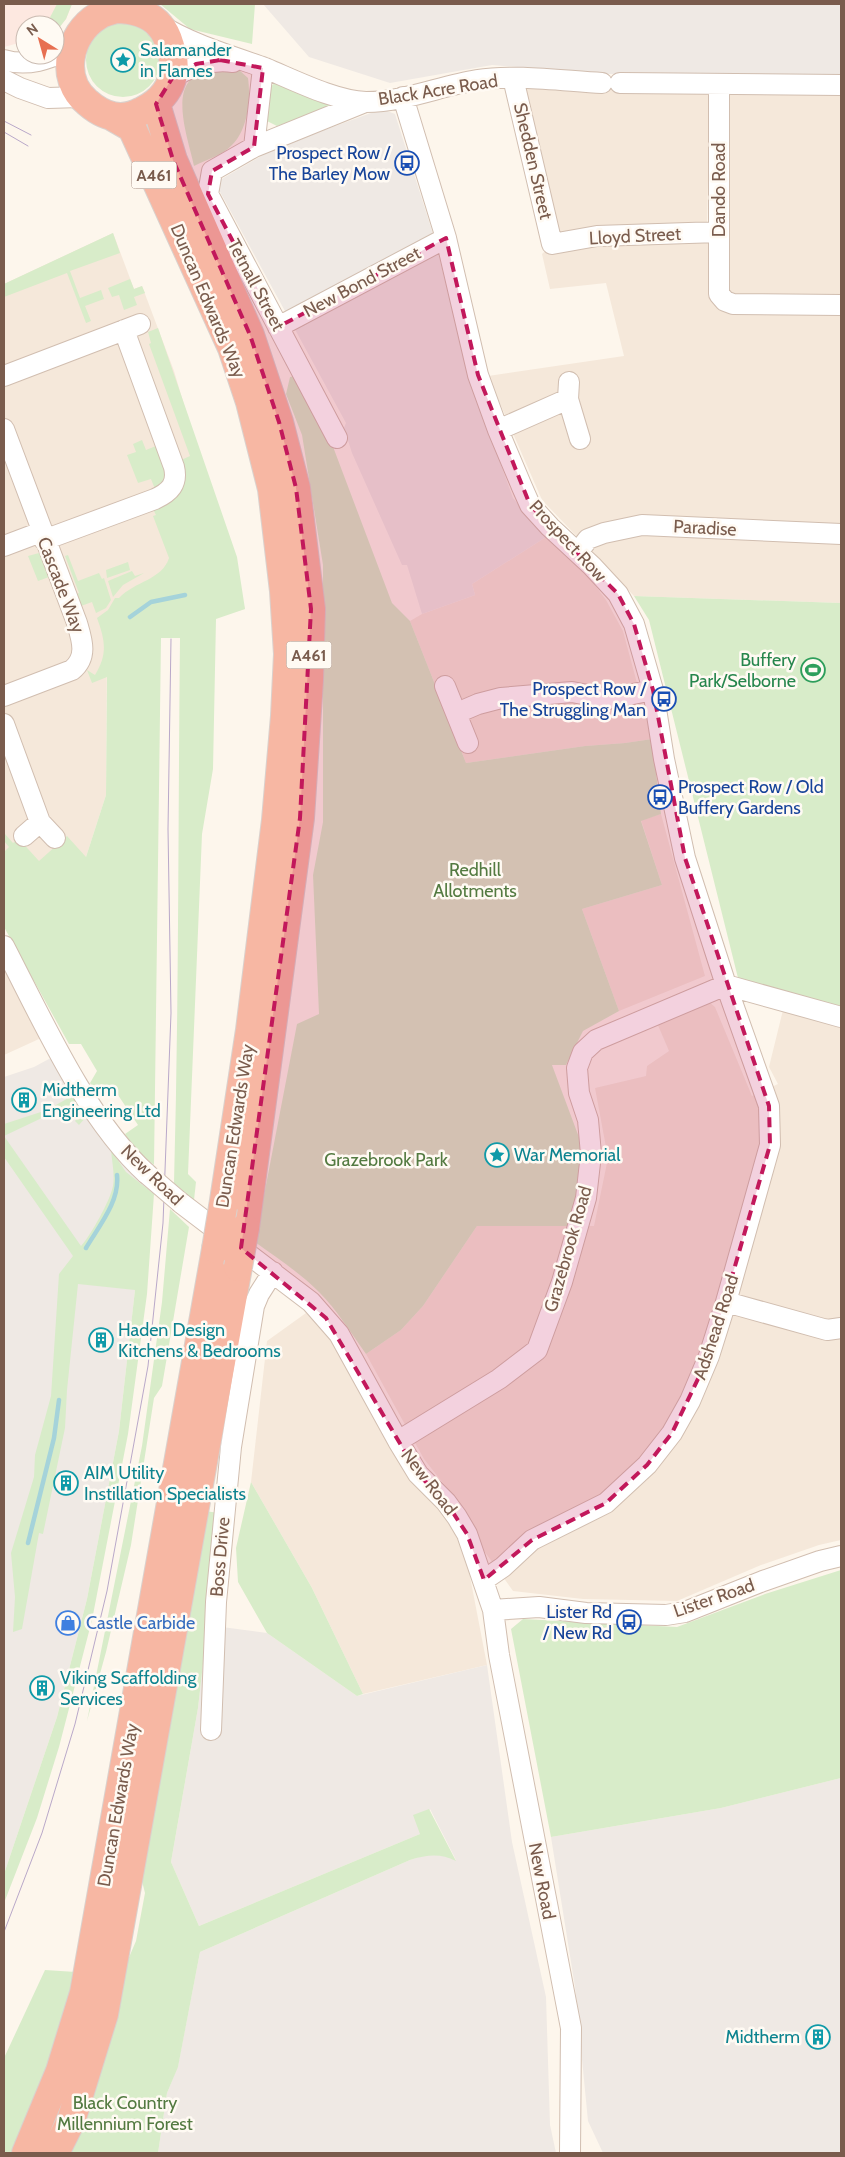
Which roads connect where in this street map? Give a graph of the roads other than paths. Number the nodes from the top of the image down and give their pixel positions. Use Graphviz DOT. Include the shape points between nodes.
graph roads {
  1 [pos="152,16"];
  2 [pos="81,27"];
  3 [pos="4,60"];
  4 [pos="256,66"];
  5 [pos="173,77"];
  6 [pos="513,78"];
  7 [pos="4,80"];
  8 [pos="841,84"];
  9 [pos="719,85"];
  10 [pos="80,97"];
  11 [pos="404,97"];
  12 [pos="365,102"];
  13 [pos="156,104"];
  14 [pos="113,117"];
  15 [pos="254,147"];
  16 [pos="719,232"];
  17 [pos="446,238"];
  18 [pos="552,244"];
  19 [pos="841,305"];
  20 [pos="278,327"];
  21 [pos="4,376"];
  22 [pos="4,429"];
  23 [pos="498,430"];
  24 [pos="337,438"];
  25 [pos="580,439"];
  26 [pos="841,534"];
  27 [pos="43,536"];
  28 [pos="4,546"];
  29 [pos="578,552"];
  30 [pos="444,686"];
  31 [pos="653,690"];
  32 [pos="4,696"];
  33 [pos="457,713"];
  34 [pos="4,724"];
  35 [pos="468,743"];
  36 [pos="40,822"];
  37 [pos="24,836"];
  38 [pos="55,838"];
  39 [pos="4,946"];
  40 [pos="726,985"];
  41 [pos="841,1017"];
  42 [pos="273,1272"];
  43 [pos="726,1302"];
  44 [pos="841,1328"];
  45 [pos="398,1441"];
  46 [pos="841,1556"];
  47 [pos="484,1580"];
  48 [pos="493,1610"];
  49 [pos="211,1730"];
  50 [pos="26,2153"];
  51 [pos="55,2153"];
  52 [pos="570,2153"];
  1 -- 2 [label="highway" via="132,9 116,9"];
  1 -- 4 [label="street, Black Acre Road" via="182,38"];
  1 -- 5 [label="highway" via="174,58"];
  2 -- 3 [label="street" via="44,60 15,63"];
  2 -- 10 [label="highway, A461" via="69,72"];
  4 -- 5 [label="street, Black Acre Road" via="220,60 196,64"];
  4 -- 12 [label="street, Black Acre Road" via="324,92"];
  4 -- 15 [label="street"];
  5 -- 13 [label="highway" via="166,94"];
  6 -- 9 [label="street, Black Acre Road"];
  6 -- 11 [label="street, Black Acre Road" via="478,80"];
  6 -- 18 [label="street, Shedden Street"];
  7 -- 10 [label="street" via="48,98"];
  8 -- 9 [label="street, Black Acre Road"];
  9 -- 16 [label="street, Dando Road"];
  10 -- 14 [label="highway, A461" via="99,112"];
  11 -- 12 [label="street, Black Acre Road"];
  11 -- 17 [label="street, Prospect Row"];
  12 -- 15 [label="street, Tetnall Street"];
  13 -- 14 [label="highway" via="133,116"];
  13 -- 51 [label="highway, Duncan Edwards Way / A461, bridge" via="173,160 250,335 279,422 296,488 310,609 309,680 300,818 245,1228 104,2014 71,2121"];
  14 -- 50 [label="highway, Duncan Edwards Way / A461, bridge" via="132,128 232,348 250,402 272,489 288,654 276,820 250,1030 216,1249 84,1993 60,2071"];
  15 -- 20 [label="street, Tetnall Street" via="212,172 208,194"];
  16 -- 18 [label="street, Lloyd Street" via="614,235"];
  16 -- 19 [label="street, Dando Road" via="719,294 724,301 733,304"];
  17 -- 20 [label="street, New Bond Street"];
  17 -- 23 [label="street, Prospect Row" via="478,375"];
  20 -- 24 [label="street, Tetnall Street"];
  21 -- 27 [label="street" via="132,327 174,466 176,476 166,494"];
  22 -- 27 [label="street, Cascade Way"];
  23 -- 25 [label="street" via="569,391"];
  23 -- 29 [label="street, Prospect Row" via="530,505"];
  26 -- 29 [label="street, Paradise" via="642,525 588,539"];
  27 -- 28 [label="street"];
  27 -- 32 [label="street, Cascade Way" via="84,651 72,670"];
  29 -- 31 [label="street, Prospect Row" via="618,594 634,624"];
  30 -- 33 [label="street"];
  31 -- 33 [label="street" via="608,699 572,692 501,698"];
  31 -- 40 [label="street, Prospect Row" via="685,858"];
  33 -- 35 [label="street"];
  34 -- 36 [label="street"];
  36 -- 37 [label="street"];
  36 -- 38 [label="street"];
  39 -- 42 [label="street, New Road, bridge" via="82,1091 131,1159 181,1203"];
  40 -- 41 [label="street"];
  40 -- 43 [label="street, Adshead Road" via="769,1106 770,1145"];
  40 -- 45 [label="street, Grazebrook Road" via="596,1040 583,1052 577,1068 579,1093 588,1120 592,1154 586,1198 562,1282 537,1350 499,1379"];
  42 -- 45 [label="street, New Road" via="311,1302 338,1334"];
  42 -- 49 [label="street, Boss Drive" via="254,1306 231,1447 216,1602"];
  43 -- 44 [label="street" via="827,1330"];
  43 -- 47 [label="street, Adshead Road" via="690,1401 672,1433 647,1465 606,1503 532,1540"];
  45 -- 47 [label="street, New Road" via="418,1474 457,1517"];
  46 -- 48 [label="street, Lister Road" via="763,1581 685,1612 646,1616 539,1607"];
  47 -- 48 [label="street, New Road"];
  48 -- 52 [label="street, New Road" via="499,1656 571,2028"];
}
